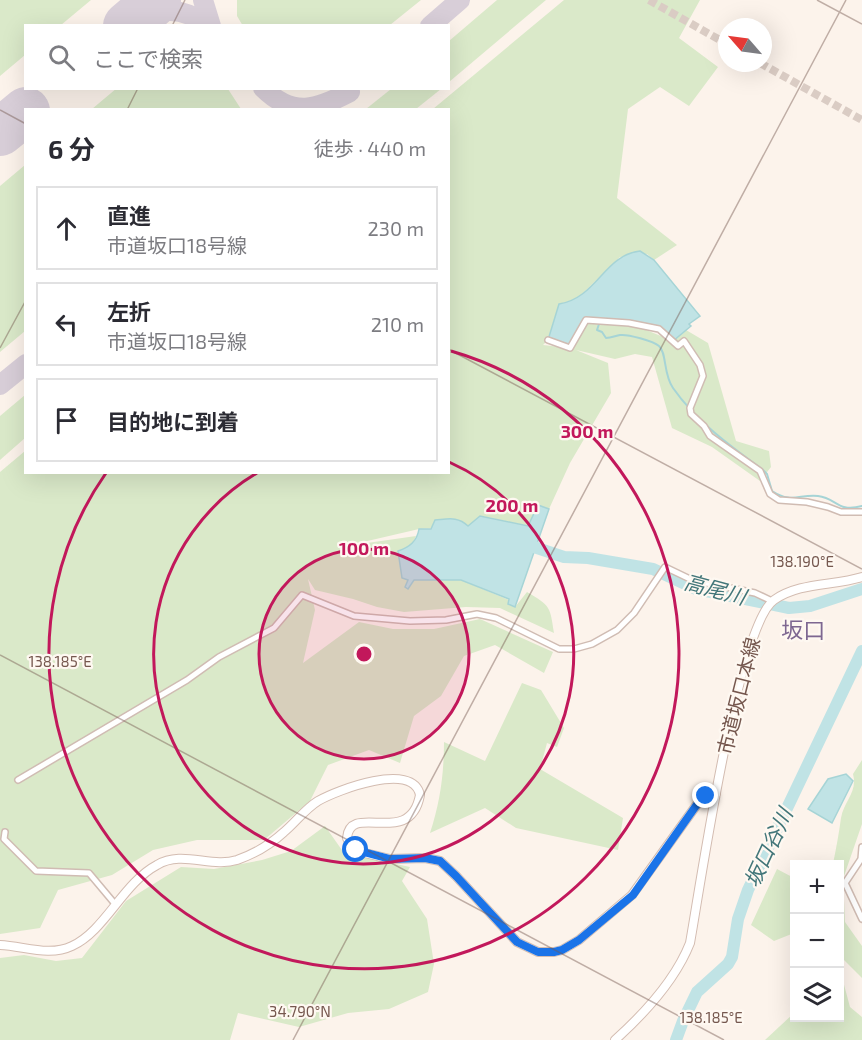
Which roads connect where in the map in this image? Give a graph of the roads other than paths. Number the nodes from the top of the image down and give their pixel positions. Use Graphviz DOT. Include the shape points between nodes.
graph roads {
  1 [pos="548,340"];
  2 [pos="862,512"];
  3 [pos="862,578"];
  4 [pos="772,601"];
  5 [pos="18,780"];
  6 [pos="716,794"];
  7 [pos="5,832"];
  8 [pos="862,847"];
  9 [pos="861,859"];
  10 [pos="115,904"];
  11 [pos="862,919"];
  12 [pos="0,945"];
  13 [pos="615,1040"];
  1 -- 2 [label="street" via="570,348 586,320 659,329 678,346 684,341 703,376 691,414 710,436 760,471 770,494 779,500 807,502 841,512"];
  3 -- 4 [label="street" via="794,589"];
  4 -- 5 [label="street" via="754,593 692,580 665,567 634,613 617,630 574,649 559,648 496,618 477,615 410,621 354,616 302,595 274,628 219,657"];
  4 -- 6 [label="street, 市道坂口本線" via="759,621 732,717"];
  6 -- 10 [label="street" via="698,803 633,895 579,940 554,952 538,952 517,942 440,861 390,859 351,847 347,833 352,824 392,824 410,815 419,801 419,790 402,778 378,780 325,797 276,839 237,860 182,858 159,863"];
  6 -- 13 [label="street, 市道坂口本線" via="690,943 683,961 673,978"];
  7 -- 10 [label="street" via="4,839 36,871 89,873"];
  8 -- 9 [label="street"];
  9 -- 11 [label="street" via="845,884"];
  10 -- 12 [label="street" via="83,940 64,949 43,951"];
}
